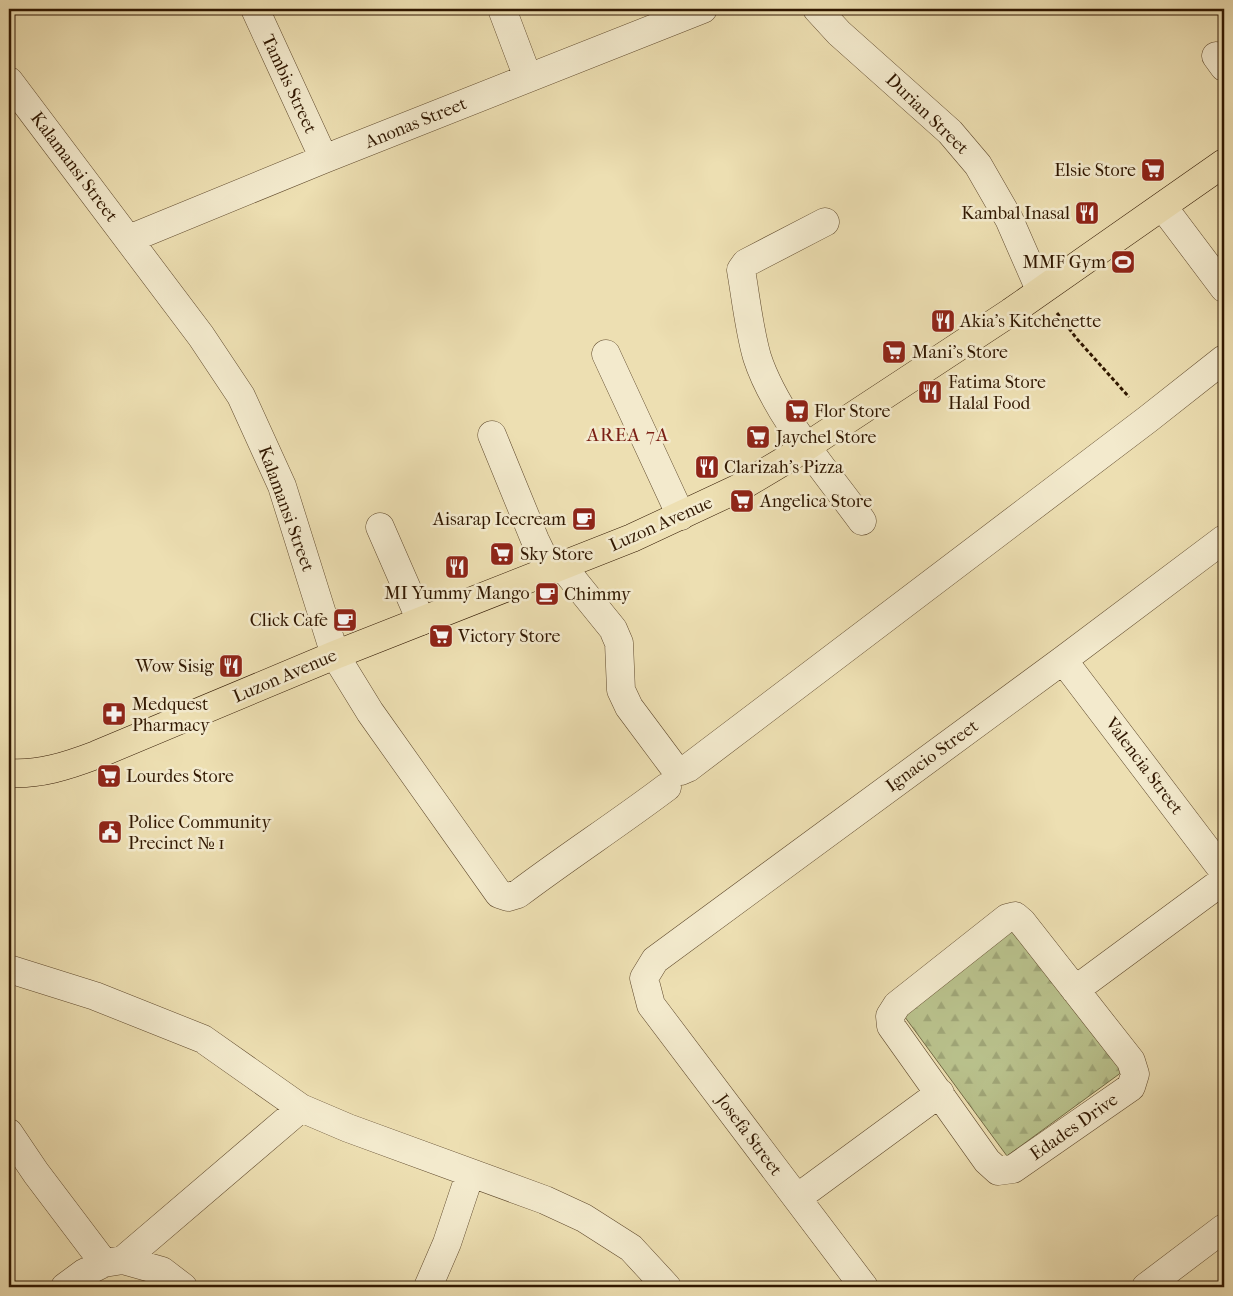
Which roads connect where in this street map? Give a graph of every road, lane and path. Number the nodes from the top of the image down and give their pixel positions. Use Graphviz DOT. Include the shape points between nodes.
graph roads {
  1 [pos="255,9"];
  2 [pos="502,9"];
  3 [pos="703,9"];
  4 [pos="817,9"];
  5 [pos="528,78"];
  6 [pos="9,81"];
  7 [pos="324,160"];
  8 [pos="1224,163"];
  9 [pos="1162,207"];
  10 [pos="825,222"];
  11 [pos="129,239"];
  12 [pos="1224,288"];
  13 [pos="1047,300"];
  14 [pos="606,354"];
  15 [pos="1224,359"];
  16 [pos="1148,419"];
  17 [pos="492,435"];
  18 [pos="807,446"];
  19 [pos="681,516"];
  20 [pos="862,521"];
  21 [pos="380,527"];
  22 [pos="1224,539"];
  23 [pos="556,569"];
  24 [pos="421,621"];
  25 [pos="335,655"];
  26 [pos="1063,660"];
  27 [pos="9,773"];
  28 [pos="667,787"];
  29 [pos="1224,872"];
  30 [pos="1224,880"];
  31 [pos="9,969"];
  32 [pos="644,978"];
  33 [pos="1075,990"];
  34 [pos="940,1093"];
  35 [pos="301,1108"];
  36 [pos="9,1133"];
  37 [pos="470,1174"];
  38 [pos="797,1198"];
  39 [pos="1224,1228"];
  40 [pos="113,1261"];
  41 [pos="68,1278"];
  42 [pos="45,1287"];
  43 [pos="183,1287"];
  44 [pos="428,1287"];
  45 [pos="667,1287"];
  46 [pos="864,1287"];
  47 [pos="1146,1287"];
  1 -- 7 [label="street, Tambis Street"];
  2 -- 5 [label="street"];
  3 -- 5 [label="street, Anonas Street"];
  4 -- 13 [label="street, Durian Street" via="950,132 978,165"];
  5 -- 7 [label="street, Anonas Street"];
  6 -- 11 [label="street, Kalamansi Street"];
  7 -- 11 [label="street, Anonas Street"];
  8 -- 9 [label="main road, Luzon Avenue"];
  9 -- 12 [label="street"];
  9 -- 13 [label="main road, Luzon Avenue"];
  10 -- 18 [label="street" via="746,263 741,270 752,335 765,377 790,423"];
  11 -- 25 [label="street, Kalamansi Street" via="241,396 282,486"];
  13 -- 16 [label="path"];
  13 -- 18 [label="main road, Luzon Avenue" via="1003,317"];
  14 -- 19 [label="street"];
  15 -- 16 [label="street"];
  16 -- 23 [label="street" via="681,771 673,766 629,707 621,690 619,643 613,629"];
  17 -- 23 [label="street" via="535,540"];
  18 -- 19 [label="main road, Luzon Avenue" via="737,489"];
  18 -- 20 [label="street"];
  19 -- 23 [label="main road, Luzon Avenue"];
  21 -- 24 [label="street"];
  22 -- 26 [label="street, Ignacio Street"];
  23 -- 24 [label="main road, Luzon Avenue"];
  24 -- 25 [label="main road, Luzon Avenue"];
  25 -- 27 [label="main road, Luzon Avenue" via="75,763 40,772"];
  25 -- 28 [label="street, Kalamansi Street" via="370,712 499,894 508,897 518,894"];
  26 -- 29 [label="street, Valencia Street"];
  26 -- 32 [label="street, Ignacio Street" via="655,960"];
  30 -- 33 [label="street"];
  31 -- 35 [label="street" via="95,996 203,1039"];
  32 -- 38 [label="street, Josefa Street" via="651,1005"];
  33 -- 34 [label="street, Edades Drive" via="1022,922 1015,916 1007,918 897,1005 890,1016 891,1026"];
  33 -- 34 [label="street, Edades Drive" via="1131,1061 1135,1074 1131,1087 1013,1169 998,1171"];
  34 -- 38 [label="street"];
  35 -- 37 [label="street"];
  35 -- 40 [label="street"];
  36 -- 40 [label="street" via="36,1173"];
  37 -- 44 [label="street" via="448,1243"];
  37 -- 45 [label="street" via="545,1200 584,1218 631,1248"];
  38 -- 46 [label="street, Josefa Street"];
  39 -- 47 [label="street"];
  40 -- 41 [label="street"];
  40 -- 43 [label="street" via="162,1270"];
  41 -- 42 [label="street"];
}
